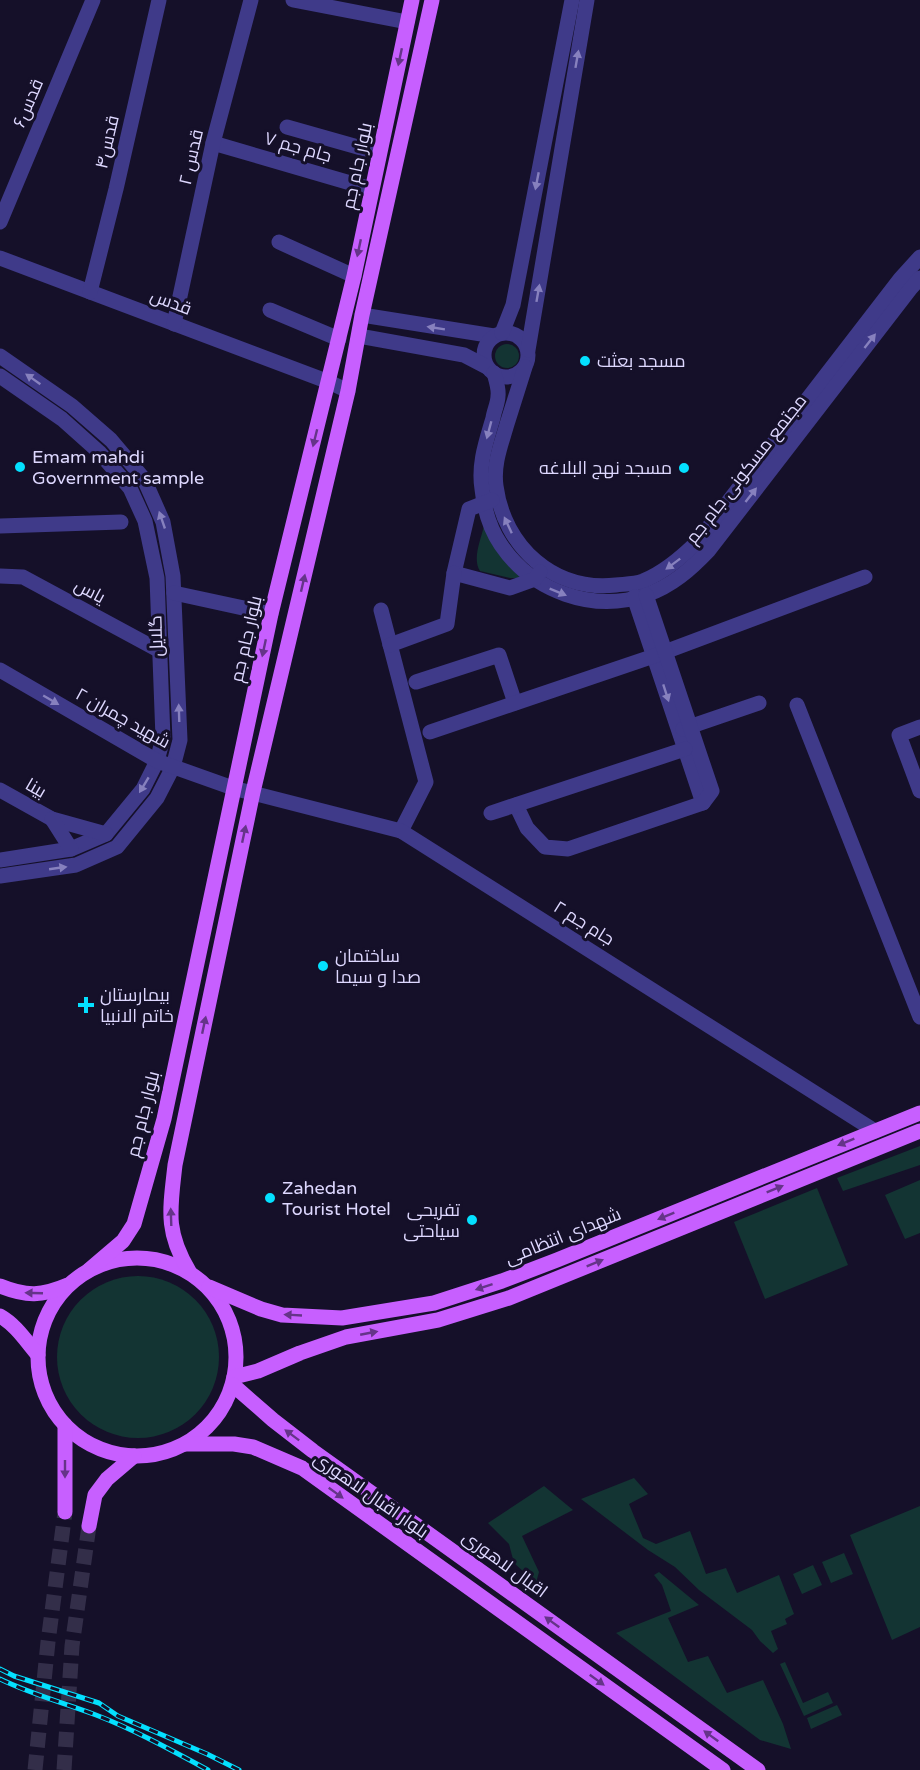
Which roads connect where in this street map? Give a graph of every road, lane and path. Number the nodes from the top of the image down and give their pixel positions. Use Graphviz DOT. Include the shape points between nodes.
graph roads {
  1 [pos="93,0"];
  2 [pos="159,0"];
  3 [pos="251,0"];
  4 [pos="293,0"];
  5 [pos="412,0"];
  6 [pos="432,0"];
  7 [pos="572,0"];
  8 [pos="587,0"];
  9 [pos="407,22"];
  10 [pos="575,25"];
  11 [pos="556,84"];
  12 [pos="572,87"];
  13 [pos="392,95"];
  14 [pos="411,98"];
  15 [pos="287,127"];
  16 [pos="213,143"];
  17 [pos="543,150"];
  18 [pos="379,153"];
  19 [pos="561,154"];
  20 [pos="372,189"];
  21 [pos="0,222"];
  22 [pos="279,242"];
  23 [pos="523,253"];
  24 [pos="544,257"];
  25 [pos="920,257"];
  26 [pos="0,258"];
  27 [pos="354,276"];
  28 [pos="920,279"];
  29 [pos="909,290"];
  30 [pos="90,292"];
  31 [pos="270,310"];
  32 [pos="362,315"];
  33 [pos="174,324"];
  34 [pos="498,334"];
  35 [pos="359,336"];
  36 [pos="339,339"];
  37 [pos="528,351"];
  38 [pos="0,356"];
  39 [pos="525,367"];
  40 [pos="491,370"];
  41 [pos="0,376"];
  42 [pos="328,382"];
  43 [pos="348,392"];
  44 [pos="491,500"];
  45 [pos="726,516"];
  46 [pos="121,522"];
  47 [pos="0,526"];
  48 [pos="454,573"];
  49 [pos="539,573"];
  50 [pos="0,576"];
  51 [pos="865,577"];
  52 [pos="174,593"];
  53 [pos="640,596"];
  54 [pos="381,610"];
  55 [pos="271,614"];
  56 [pos="390,645"];
  57 [pos="160,651"];
  58 [pos="660,654"];
  59 [pos="0,670"];
  60 [pos="416,682"];
  61 [pos="515,703"];
  62 [pos="759,703"];
  63 [pos="797,705"];
  64 [pos="920,727"];
  65 [pos="684,729"];
  66 [pos="430,732"];
  67 [pos="684,749"];
  68 [pos="158,761"];
  69 [pos="173,767"];
  70 [pos="233,788"];
  71 [pos="0,790"];
  72 [pos="920,790"];
  73 [pos="253,792"];
  74 [pos="707,797"];
  75 [pos="516,805"];
  76 [pos="491,813"];
  77 [pos="52,819"];
  78 [pos="401,831"];
  79 [pos="106,834"];
  80 [pos="71,849"];
  81 [pos="0,860"];
  82 [pos="0,876"];
  83 [pos="920,1017"];
  84 [pos="920,1113"];
  85 [pos="875,1131"];
  86 [pos="920,1131"];
  87 [pos="557,1260"];
  88 [pos="89,1270"];
  89 [pos="189,1271"];
  90 [pos="562,1276"];
  91 [pos="68,1285"];
  92 [pos="0,1286"];
  93 [pos="209,1287"];
  94 [pos="0,1316"];
  95 [pos="38,1354"];
  96 [pos="234,1381"];
  97 [pos="64,1425"];
  98 [pos="185,1444"];
  99 [pos="134,1456"];
  100 [pos="65,1512"];
  101 [pos="89,1526"];
  102 [pos="723,1770"];
  103 [pos="758,1770"];
  1 -- 21 [label="street, قدس۶"];
  2 -- 30 [label="street, قدس۴"];
  3 -- 16 [label="street, قدس ۲"];
  4 -- 9 [label="street"];
  5 -- 9 [label="main road, بلوار جام جم"];
  6 -- 14 [label="main road, بلوار جام جم"];
  7 -- 10 [label="street"];
  8 -- 10 [label="street"];
  9 -- 13 [label="main road, بلوار جام جم, one-way"];
  10 -- 11 [label="street"];
  12 -- 10 [label="street, one-way"];
  11 -- 12 [label="street"];
  11 -- 17 [label="street"];
  12 -- 19 [label="street"];
  13 -- 14 [label="main road"];
  13 -- 18 [label="main road, بلوار جام جم"];
  14 -- 32 [label="main road, بلوار جام جم"];
  15 -- 18 [label="street"];
  16 -- 20 [label="street, جام جم ۷"];
  16 -- 33 [label="street, قدس ۲"];
  17 -- 19 [label="street"];
  17 -- 23 [label="street, one-way"];
  18 -- 20 [label="main road, بلوار جام جم"];
  19 -- 24 [label="street"];
  20 -- 27 [label="main road, بلوار جام جم, one-way"];
  22 -- 27 [label="street"];
  23 -- 24 [label="street"];
  23 -- 34 [label="street" via="513,305"];
  37 -- 24 [label="street, one-way"];
  25 -- 29 [label="street, مجتمع مسکونی جام جم"];
  26 -- 30 [label="street, قدس"];
  27 -- 36 [label="main road, بلوار جام جم"];
  28 -- 29 [label="street, مجتمع مسکونی جام جم"];
  29 -- 45 [label="street, مجتمع مسکونی جام جم" via="803,416"];
  30 -- 33 [label="street, قدس"];
  31 -- 36 [label="street"];
  34 -- 32 [label="street, one-way"];
  32 -- 35 [label="main road, بلوار جام جم"];
  33 -- 42 [label="street, قدس"];
  34 -- 37 [label="street" via="516,334"];
  34 -- 40 [label="street" via="485,347"];
  35 -- 40 [label="street" via="464,355"];
  35 -- 43 [label="main road, بلوار جام جم"];
  36 -- 42 [label="main road, بلوار جام جم"];
  37 -- 39 [label="street"];
  52 -- 38 [label="street, گلایل, one-way" via="164,522 144,479 111,440 72,406"];
  39 -- 40 [label="street" via="514,376 500,376"];
  39 -- 44 [label="street, مجتمع مسکونی جام جم" via="495,466"];
  40 -- 44 [label="street, مجتمع مسکونی جام جم, one-way" via="499,395 480,465"];
  41 -- 57 [label="street, گلایل" via="69,426 99,452 130,488 145,521 157,578"];
  42 -- 43 [label="street, قدس"];
  42 -- 55 [label="main road, بلوار جام جم, one-way"];
  73 -- 43 [label="main road, بلوار جام جم, one-way"];
  44 -- 48 [label="street" via="469,509"];
  44 -- 49 [label="street, مجتمع مسکونی جام جم" via="491,524 501,545 517,564"];
  45 -- 49 [label="street, مجتمع مسکونی جام جم, one-way" via="667,568 642,581 601,587"];
  45 -- 53 [label="street, مجتمع مسکونی جام جم" via="709,550 695,565 675,581"];
  46 -- 47 [label="street"];
  48 -- 49 [label="street" via="510,588"];
  48 -- 56 [label="street" via="447,624"];
  49 -- 53 [label="street, مجتمع مسکونی جام جم, one-way" via="556,592 579,599 601,602"];
  50 -- 57 [label="street, یاس" via="23,577"];
  51 -- 58 [label="street"];
  52 -- 55 [label="street"];
  69 -- 52 [label="street, گلایل, one-way" via="180,740"];
  53 -- 58 [label="street"];
  54 -- 56 [label="street"];
  55 -- 70 [label="main road, بلوار جام جم, one-way"];
  56 -- 78 [label="street" via="426,782"];
  57 -- 68 [label="street, گلایل" via="163,738"];
  58 -- 61 [label="street"];
  58 -- 65 [label="street"];
  59 -- 68 [label="street, شهید چمران ۲, one-way"];
  60 -- 61 [label="street" via="499,655"];
  61 -- 66 [label="street"];
  62 -- 65 [label="street"];
  63 -- 83 [label="street"];
  64 -- 72 [label="street" via="899,735"];
  65 -- 67 [label="street"];
  65 -- 74 [label="street"];
  67 -- 74 [label="street"];
  67 -- 75 [label="street"];
  68 -- 69 [label="street, شهید چمران ۲"];
  68 -- 79 [label="street, گلایل, one-way" via="143,789"];
  69 -- 70 [label="street, شهید چمران ۲"];
  82 -- 69 [label="street, گلایل, one-way" via="76,866 117,847 157,798"];
  70 -- 73 [label="street, شهید چمران ۲"];
  70 -- 88 [label="main road, بلوار جام جم" via="164,1119 134,1224 123,1241"];
  71 -- 77 [label="street, بینا"];
  73 -- 78 [label="street, جام جم ۲"];
  89 -- 73 [label="main road, بلوار جام جم, one-way" via="178,1253 171,1225 175,1165"];
  74 -- 75 [label="street" via="568,849 545,847 527,828"];
  75 -- 76 [label="street"];
  77 -- 79 [label="street"];
  77 -- 80 [label="street"];
  78 -- 85 [label="street, جام جم ۲"];
  79 -- 80 [label="street, گلایل"];
  80 -- 81 [label="street, گلایل"];
  84 -- 85 [label="main road, شهدای انتظامی"];
  85 -- 87 [label="main road, شهدای انتظامی, one-way"];
  90 -- 86 [label="main road, شهدای انتظامی, one-way"];
  87 -- 90 [label="main road"];
  87 -- 93 [label="main road, شهدای انتظامی, one-way" via="434,1303 342,1318 282,1315"];
  88 -- 89 [label="main road" via="113,1260 139,1257 165,1261"];
  88 -- 91 [label="main road"];
  89 -- 93 [label="main road"];
  96 -- 90 [label="main road, شهدای انتظامی, one-way" via="346,1337 448,1317"];
  91 -- 92 [label="main road, one-way" via="39,1294 14,1292"];
  91 -- 95 [label="main road" via="48,1313"];
  93 -- 96 [label="main road" via="225,1308 234,1332"];
  94 -- 95 [label="main road"];
  95 -- 97 [label="main road" via="40,1380"];
  96 -- 98 [label="main road" via="222,1408 206,1429"];
  103 -- 96 [label="main road, اقبال لاهوری, one-way" via="313,1451 273,1420"];
  97 -- 99 [label="main road" via="100,1449"];
  97 -- 100 [label="main road, one-way"];
  98 -- 99 [label="main road" via="160,1454"];
  98 -- 102 [label="main road, بلوار اقبال لاهوری, one-way" via="254,1447 302,1468"];
  99 -- 101 [label="main road" via="95,1495"];
}
